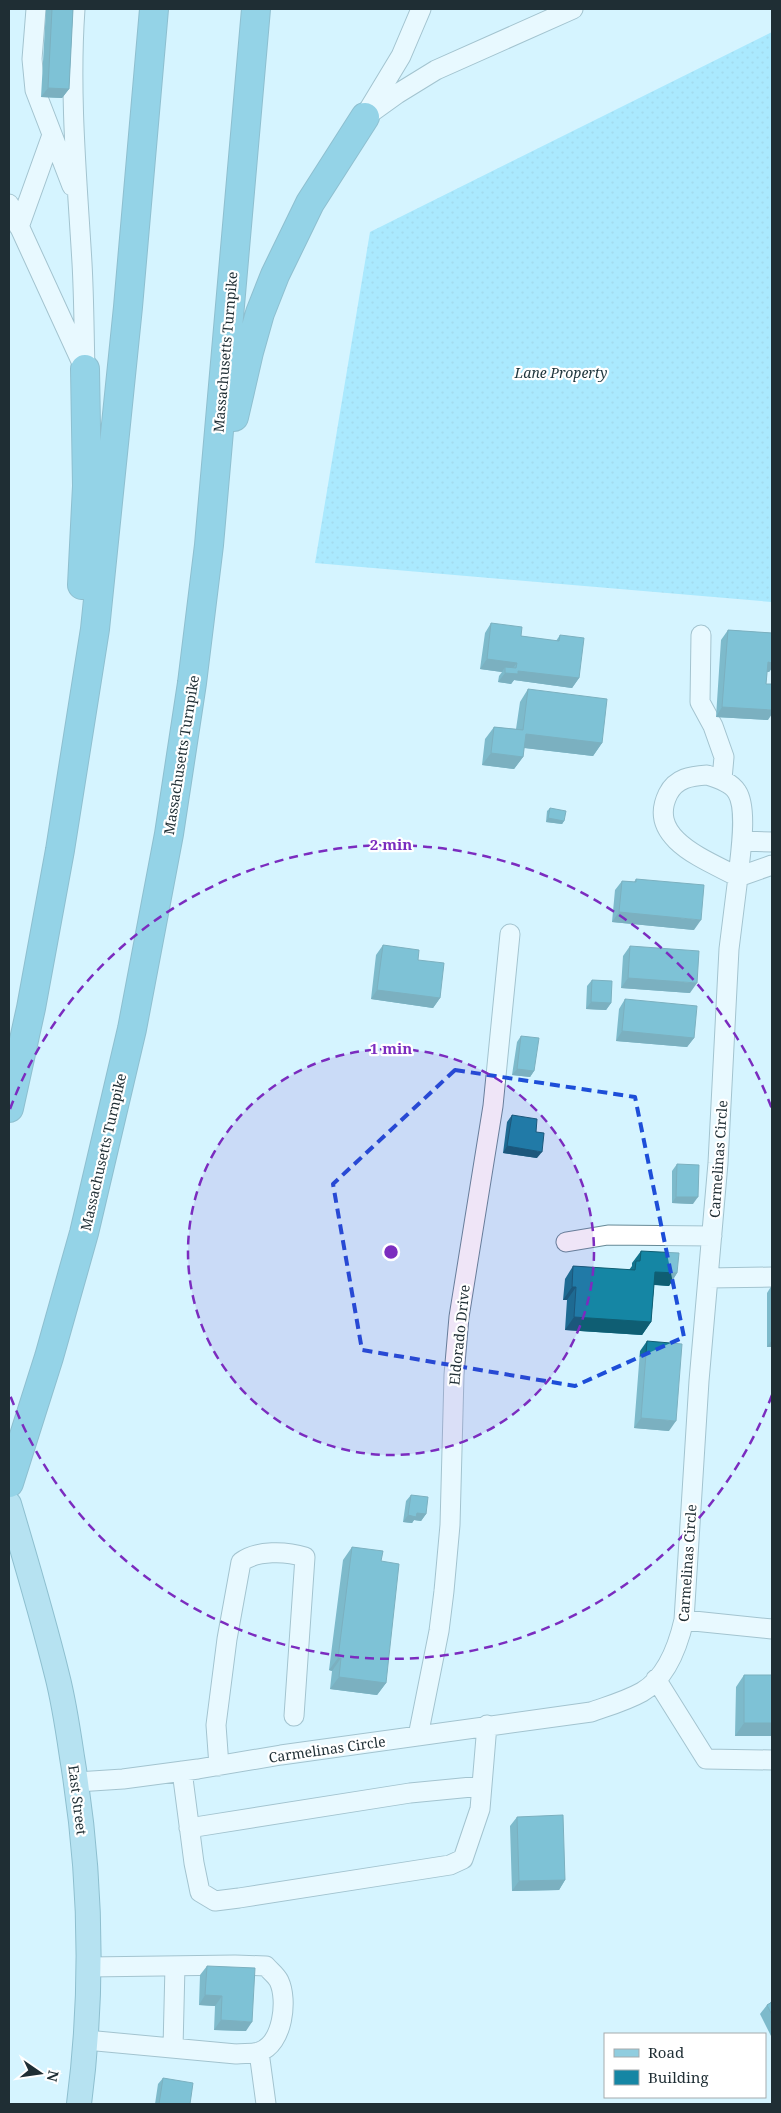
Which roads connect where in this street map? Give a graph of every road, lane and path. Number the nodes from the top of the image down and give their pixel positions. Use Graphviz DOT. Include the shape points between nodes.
graph roads {
  1 [pos="36,9"];
  2 [pos="76,9"];
  3 [pos="154,9"];
  4 [pos="256,9"];
  5 [pos="421,9"];
  6 [pos="573,9"];
  7 [pos="365,117"];
  8 [pos="52,134"];
  9 [pos="78,201"];
  10 [pos="9,204"];
  11 [pos="19,227"];
  12 [pos="84,369"];
  13 [pos="210,524"];
  14 [pos="701,635"];
  15 [pos="722,779"];
  16 [pos="66,815"];
  17 [pos="742,841"];
  18 [pos="772,842"];
  19 [pos="772,865"];
  20 [pos="738,877"];
  21 [pos="510,934"];
  22 [pos="9,1108"];
  23 [pos="712,1236"];
  24 [pos="566,1242"];
  25 [pos="772,1277"];
  26 [pos="708,1278"];
  27 [pos="9,1483"];
  28 [pos="9,1504"];
  29 [pos="684,1620"];
  30 [pos="772,1629"];
  31 [pos="656,1679"];
  32 [pos="294,1716"];
  33 [pos="488,1726"];
  34 [pos="418,1736"];
  35 [pos="772,1760"];
  36 [pos="218,1766"];
  37 [pos="182,1771"];
  38 [pos="76,1782"];
  39 [pos="482,1786"];
  40 [pos="189,1828"];
  41 [pos="176,1966"];
  42 [pos="89,1967"];
  43 [pos="86,2040"];
  44 [pos="173,2048"];
  45 [pos="259,2052"];
  46 [pos="79,2104"];
  47 [pos="266,2104"];
  1 -- 8 [label="street" via="32,59 35,90"];
  2 -- 9 [label="street" via="73,80"];
  3 -- 16 [label="highway" via="95,628"];
  4 -- 13 [label="highway, Massachusetts Turnpike"];
  5 -- 7 [label="street" via="401,56"];
  6 -- 7 [label="street" via="436,70"];
  7 -- 13 [label="highway" via="310,203 263,305 249,352"];
  8 -- 9 [label="street"];
  8 -- 11 [label="street"];
  9 -- 12 [label="street"];
  10 -- 11 [label="street"];
  11 -- 12 [label="street"];
  12 -- 16 [label="highway" via="87,486"];
  13 -- 27 [label="highway, Massachusetts Turnpike" via="192,683 151,931 84,1233"];
  14 -- 15 [label="street" via="700,702 724,756"];
  15 -- 17 [label="street, Carmelinas Circle" via="737,791 742,807"];
  15 -- 20 [label="street" via="707,775 689,776 672,786 663,803 663,820 672,837 686,849"];
  16 -- 22 [label="highway"];
  17 -- 18 [label="street"];
  17 -- 20 [label="street, Carmelinas Circle"];
  19 -- 20 [label="street"];
  20 -- 23 [label="street, Carmelinas Circle" via="729,949"];
  21 -- 34 [label="street, Eldorado Drive" via="493,1106 459,1317 444,1591"];
  23 -- 24 [label="street" via="608,1235"];
  23 -- 26 [label="street, Carmelinas Circle"];
  25 -- 26 [label="street"];
  26 -- 29 [label="street, Carmelinas Circle"];
  28 -- 38 [label="main road, East Street" via="57,1676"];
  29 -- 30 [label="street"];
  29 -- 31 [label="street, Carmelinas Circle" via="671,1658"];
  31 -- 33 [label="street, Carmelinas Circle" via="644,1692 591,1712"];
  31 -- 35 [label="street" via="706,1759"];
  32 -- 36 [label="street" via="305,1557 262,1554 247,1557 241,1562 227,1639 216,1725"];
  33 -- 34 [label="street, Carmelinas Circle"];
  33 -- 39 [label="street"];
  34 -- 36 [label="street, Carmelinas Circle"];
  36 -- 37 [label="street, Carmelinas Circle"];
  37 -- 38 [label="street, Carmelinas Circle"];
  37 -- 40 [label="street"];
  38 -- 42 [label="main road, East Street" via="85,1870"];
  39 -- 40 [label="street"];
  39 -- 40 [label="street" via="475,1827 463,1859 450,1865 239,1898 215,1901 200,1892"];
  41 -- 42 [label="street"];
  41 -- 44 [label="street"];
  41 -- 45 [label="street" via="266,1966 278,1978 283,1993 279,2032 271,2044"];
  42 -- 43 [label="main road, East Street"];
  43 -- 44 [label="street"];
  43 -- 46 [label="main road, East Street"];
  44 -- 45 [label="street" via="236,2054"];
  45 -- 47 [label="street"];
}
